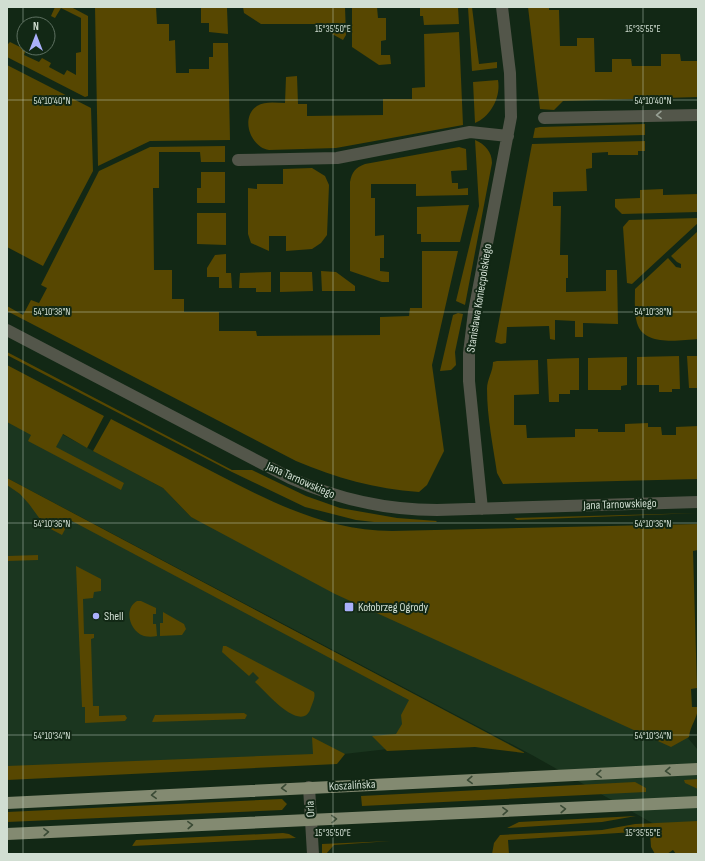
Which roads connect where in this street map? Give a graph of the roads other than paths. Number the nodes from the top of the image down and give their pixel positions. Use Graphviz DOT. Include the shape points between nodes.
graph roads {
  1 [pos="502,7"];
  2 [pos="698,115"];
  3 [pos="544,118"];
  4 [pos="508,136"];
  5 [pos="238,160"];
  6 [pos="7,330"];
  7 [pos="698,502"];
  8 [pos="482,509"];
  9 [pos="698,769"];
  10 [pos="309,787"];
  11 [pos="698,802"];
  12 [pos="7,803"];
  13 [pos="310,820"];
  14 [pos="7,834"];
  15 [pos="313,854"];
  1 -- 4 [label="street, Stanisława Koniecpolskiego" via="512,98"];
  2 -- 3 [label="street, one-way"];
  4 -- 5 [label="street" via="470,132 338,158"];
  4 -- 8 [label="street, Stanisława Koniecpolskiego" via="474,312 469,353 469,380"];
  6 -- 8 [label="street, Jana Tarnowskiego" via="310,487 343,499 385,507 416,510"];
  7 -- 8 [label="street, Jana Tarnowskiego"];
  9 -- 10 [label="main road, Koszalińska, one-way"];
  10 -- 12 [label="main road, Koszalińska, one-way"];
  10 -- 13 [label="street, Orla"];
  13 -- 11 [label="main road, one-way"];
  14 -- 13 [label="main road, one-way"];
  13 -- 15 [label="street, Orla"];
}
